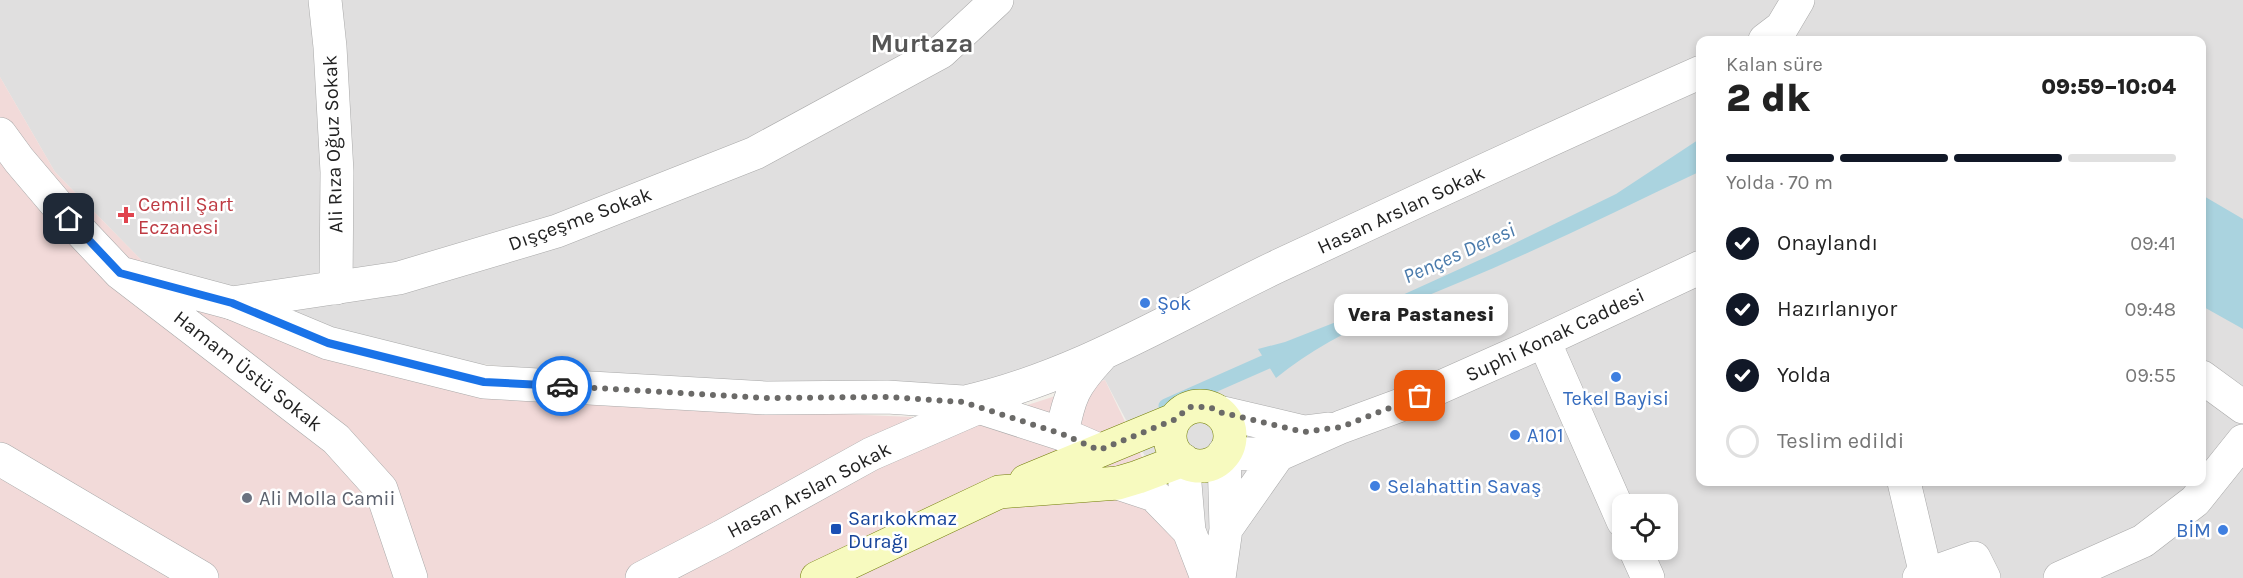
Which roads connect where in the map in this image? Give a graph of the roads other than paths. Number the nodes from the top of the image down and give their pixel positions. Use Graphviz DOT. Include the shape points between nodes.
graph roads {
  1 [pos="325,0"];
  2 [pos="997,0"];
  3 [pos="1798,0"];
  4 [pos="1776,36"];
  5 [pos="1696,74"];
  6 [pos="0,134"];
  7 [pos="1696,269"];
  8 [pos="120,273"];
  9 [pos="336,288"];
  10 [pos="232,303"];
  11 [pos="1544,341"];
  12 [pos="1103,353"];
  13 [pos="2206,380"];
  14 [pos="971,405"];
  15 [pos="2243,407"];
  16 [pos="1219,412"];
  17 [pos="1174,420"];
  18 [pos="1341,427"];
  19 [pos="1062,434"];
  20 [pos="2243,441"];
  21 [pos="1099,450"];
  22 [pos="1224,453"];
  23 [pos="1278,455"];
  24 [pos="0,459"];
  25 [pos="1183,460"];
  26 [pos="1118,483"];
  27 [pos="1905,486"];
  28 [pos="999,492"];
  29 [pos="1612,496"];
  30 [pos="1226,529"];
  31 [pos="1189,531"];
  32 [pos="1640,560"];
  33 [pos="1922,576"];
  34 [pos="202,578"];
  35 [pos="411,578"];
  36 [pos="642,578"];
  37 [pos="817,578"];
  38 [pos="1207,578"];
  39 [pos="1220,578"];
  40 [pos="1648,578"];
  41 [pos="1984,578"];
  42 [pos="2060,578"];
  1 -- 9 [label="street, Ali Rıza Oğuz Sokak" via="337,172"];
  2 -- 9 [label="street, Dışçeşme Sokak" via="941,52 755,153 557,231 399,278"];
  3 -- 4 [label="street"];
  5 -- 12 [label="street, Hasan Arslan Sokak" via="1275,268"];
  6 -- 8 [label="street, Hamam Üstü Sokak" via="69,219"];
  7 -- 11 [label="street, Suphi Konak Caddesi"];
  8 -- 10 [label="street, Dışçeşme Sokak"];
  8 -- 35 [label="street, Hamam Üstü Sokak" via="336,439 381,489"];
  9 -- 10 [label="street, Dışçeşme Sokak"];
  10 -- 14 [label="street, Hasan Arslan Sokak" via="328,343 484,382 765,398 887,397"];
  11 -- 18 [label="street, Suphi Konak Caddesi"];
  11 -- 29 [label="street"];
  12 -- 14 [label="street, Hasan Arslan Sokak" via="1044,380"];
  12 -- 19 [label="street, Hasan Arslan Sokak" via="1079,380"];
  13 -- 15 [label="street"];
  14 -- 19 [label="street, Hasan Arslan Sokak"];
  14 -- 36 [label="street, Hasan Arslan Sokak" via="871,454"];
  16 -- 17 [label="main road, Suphi Konak Caddesi" via="1210,407 1190,407"];
  16 -- 18 [label="street, Suphi Konak Caddesi" via="1304,432"];
  16 -- 22 [label="main road" via="1229,427"];
  17 -- 21 [label="main road, Suphi Konak Caddesi"];
  17 -- 25 [label="main road" via="1171,444"];
  18 -- 23 [label="street, Suphi Konak Caddesi"];
  19 -- 21 [label="street, Hasan Arslan Sokak"];
  20 -- 42 [label="street" via="2194,501 2143,541"];
  21 -- 28 [label="main road, Suphi Konak Caddesi"];
  22 -- 23 [label="street, Suphi Konak Caddesi"];
  22 -- 25 [label="main road, Suphi Konak Caddesi" via="1200,466"];
  22 -- 30 [label="street"];
  23 -- 30 [label="street"];
  24 -- 34 [label="street"];
  25 -- 26 [label="main road, Suphi Konak Caddesi"];
  25 -- 31 [label="street"];
  26 -- 28 [label="main road, Suphi Konak Caddesi"];
  26 -- 31 [label="street" via="1154,495"];
  27 -- 33 [label="street"];
  28 -- 37 [label="main road, Suphi Konak Caddesi"];
  30 -- 39 [label="street"];
  31 -- 38 [label="street"];
  32 -- 40 [label="street"];
  33 -- 41 [label="street" via="1974,558"];
}
